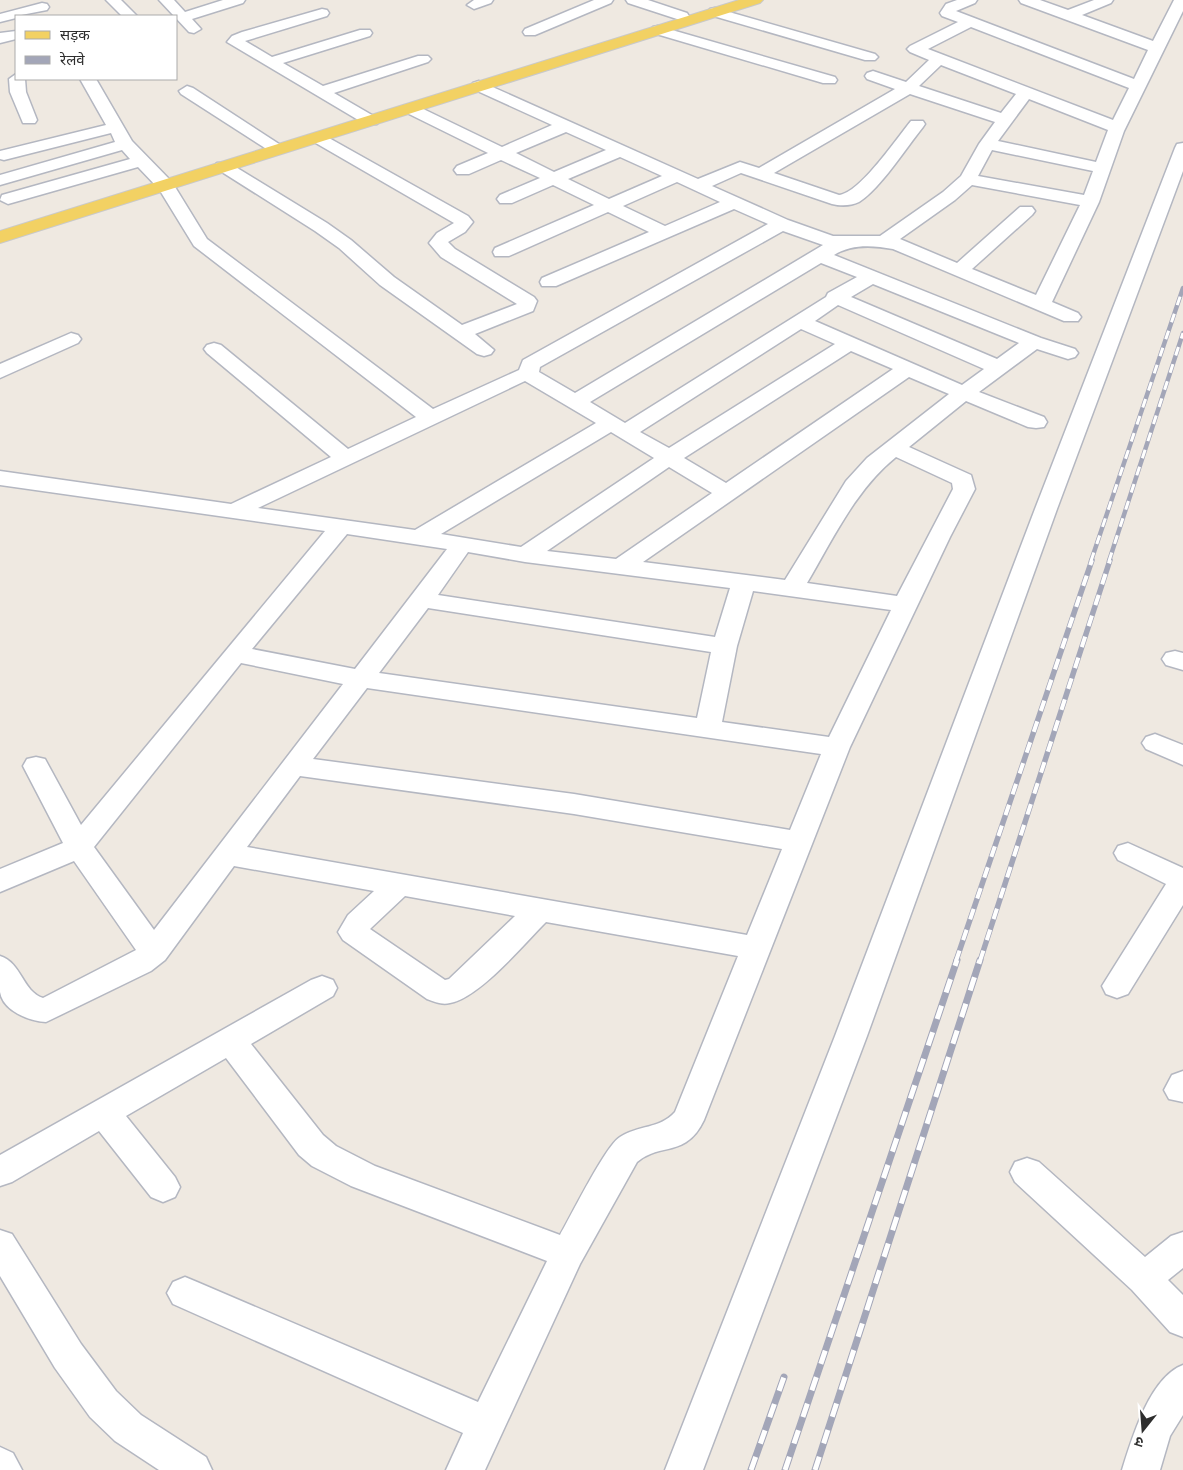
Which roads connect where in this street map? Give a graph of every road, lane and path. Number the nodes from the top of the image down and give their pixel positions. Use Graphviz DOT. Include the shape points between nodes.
graph roads {
  1 [pos="113,0"];
  2 [pos="166,0"];
  3 [pos="238,0"];
  4 [pos="606,0"];
  5 [pos="633,0"];
  6 [pos="732,0"];
  7 [pos="754,0"];
  8 [pos="970,0"];
  9 [pos="1026,0"];
  10 [pos="1106,0"];
  11 [pos="1181,0"];
  12 [pos="43,8"];
  13 [pos="322,12"];
  14 [pos="716,12"];
  15 [pos="129,15"];
  16 [pos="1070,15"];
  17 [pos="682,16"];
  18 [pos="183,17"];
  19 [pos="0,18"];
  20 [pos="968,23"];
  21 [pos="194,29"];
  22 [pos="658,30"];
  23 [pos="530,32"];
  24 [pos="365,33"];
  25 [pos="15,34"];
  26 [pos="0,38"];
  27 [pos="1157,48"];
  28 [pos="870,57"];
  29 [pos="423,59"];
  30 [pos="938,59"];
  31 [pos="270,62"];
  32 [pos="873,76"];
  33 [pos="15,80"];
  34 [pos="89,80"];
  35 [pos="829,80"];
  36 [pos="479,86"];
  37 [pos="1138,86"];
  38 [pos="908,88"];
  39 [pos="187,91"];
  40 [pos="321,92"];
  41 [pos="1025,93"];
  42 [pos="410,108"];
  43 [pos="1008,116"];
  44 [pos="1030,116"];
  45 [pos="367,119"];
  46 [pos="1049,119"];
  47 [pos="29,120"];
  48 [pos="917,124"];
  49 [pos="565,126"];
  50 [pos="116,127"];
  51 [pos="1117,130"];
  52 [pos="320,138"];
  53 [pos="125,144"];
  54 [pos="271,144"];
  55 [pos="987,144"];
  56 [pos="1183,148"];
  57 [pos="619,151"];
  58 [pos="502,153"];
  59 [pos="4,155"];
  60 [pos="141,161"];
  61 [pos="223,167"];
  62 [pos="1102,168"];
  63 [pos="463,170"];
  64 [pos="762,174"];
  65 [pos="677,176"];
  66 [pos="551,179"];
  67 [pos="968,179"];
  68 [pos="0,180"];
  69 [pos="162,182"];
  70 [pos="697,186"];
  71 [pos="8,199"];
  72 [pos="506,199"];
  73 [pos="1090,202"];
  74 [pos="732,203"];
  75 [pos="606,205"];
  76 [pos="1026,211"];
  77 [pos="782,224"];
  78 [pos="0,228"];
  79 [pos="665,233"];
  80 [pos="0,238"];
  81 [pos="886,241"];
  82 [pos="840,243"];
  83 [pos="502,252"];
  84 [pos="821,256"];
  85 [pos="960,270"];
  86 [pos="870,277"];
  87 [pos="549,282"];
  88 [pos="835,297"];
  89 [pos="1041,304"];
  90 [pos="1072,317"];
  91 [pos="799,321"];
  92 [pos="461,334"];
  93 [pos="71,339"];
  94 [pos="1034,342"];
  95 [pos="849,344"];
  96 [pos="214,349"];
  97 [pos="484,350"];
  98 [pos="1068,353"];
  99 [pos="1000,368"];
  100 [pos="907,369"];
  101 [pos="0,372"];
  102 [pos="528,374"];
  103 [pos="964,393"];
  104 [pos="575,402"];
  105 [pos="430,417"];
  106 [pos="1036,422"];
  107 [pos="618,427"];
  108 [pos="894,448"];
  109 [pos="344,457"];
  110 [pos="670,457"];
  111 [pos="0,478"];
  112 [pos="728,492"];
  113 [pos="232,512"];
  114 [pos="340,528"];
  115 [pos="417,539"];
  116 [pos="462,544"];
  117 [pos="526,555"];
  118 [pos="622,566"];
  119 [pos="742,584"];
  120 [pos="792,588"];
  121 [pos="422,600"];
  122 [pos="905,605"];
  123 [pos="725,646"];
  124 [pos="235,654"];
  125 [pos="361,679"];
  126 [pos="706,730"];
  127 [pos="1155,743"];
  128 [pos="837,747"];
  129 [pos="1183,756"];
  130 [pos="36,766"];
  131 [pos="293,766"];
  132 [pos="798,842"];
  133 [pos="79,847"];
  134 [pos="1128,853"];
  135 [pos="227,854"];
  136 [pos="0,881"];
  137 [pos="1183,881"];
  138 [pos="400,884"];
  139 [pos="540,910"];
  140 [pos="755,948"];
  141 [pos="154,952"];
  142 [pos="0,968"];
  143 [pos="1117,986"];
  144 [pos="322,988"];
  145 [pos="231,1041"];
  146 [pos="104,1112"];
  147 [pos="0,1172"];
  148 [pos="1027,1172"];
  149 [pos="163,1187"];
  150 [pos="0,1245"];
  151 [pos="1183,1247"];
  152 [pos="568,1252"];
  153 [pos="1144,1278"];
  154 [pos="185,1293"];
  155 [pos="1183,1320"];
  156 [pos="1183,1382"];
  157 [pos="486,1424"];
  158 [pos="0,1466"];
  159 [pos="3,1470"];
  160 [pos="193,1470"];
  161 [pos="465,1470"];
  162 [pos="684,1470"];
  163 [pos="1141,1470"];
  1 -- 15 [label="street"];
  2 -- 18 [label="street"];
  3 -- 18 [label="street"];
  4 -- 23 [label="street"];
  5 -- 17 [label="street"];
  6 -- 17 [label="main road"];
  7 -- 14 [label="main road"];
  8 -- 20 [label="street" via="947,10 950,16"];
  9 -- 16 [label="street"];
  10 -- 16 [label="street"];
  11 -- 27 [label="street"];
  12 -- 19 [label="street"];
  13 -- 31 [label="street" via="235,41"];
  14 -- 22 [label="main road"];
  14 -- 28 [label="street"];
  16 -- 27 [label="street"];
  17 -- 45 [label="main road"];
  18 -- 21 [label="street"];
  20 -- 30 [label="street" via="915,48"];
  20 -- 37 [label="street"];
  22 -- 35 [label="street"];
  22 -- 36 [label="main road"];
  24 -- 31 [label="street"];
  25 -- 26 [label="street"];
  27 -- 37 [label="street"];
  29 -- 40 [label="street"];
  30 -- 38 [label="street"];
  30 -- 41 [label="street"];
  31 -- 40 [label="street"];
  32 -- 38 [label="street"];
  33 -- 47 [label="street"];
  34 -- 50 [label="street"];
  36 -- 42 [label="main road"];
  36 -- 49 [label="street"];
  37 -- 51 [label="street"];
  38 -- 43 [label="street"];
  38 -- 64 [label="street"];
  39 -- 54 [label="street"];
  40 -- 45 [label="street"];
  41 -- 43 [label="street"];
  41 -- 51 [label="street"];
  42 -- 45 [label="main road"];
  42 -- 58 [label="street"];
  43 -- 44 [label="street"];
  43 -- 55 [label="street"];
  45 -- 52 [label="main road"];
  45 -- 54 [label="main road"];
  46 -- 51 [label="street"];
  48 -- 64 [label="street" via="864,190 851,200 838,200"];
  49 -- 57 [label="street"];
  49 -- 58 [label="street"];
  50 -- 53 [label="street"];
  50 -- 59 [label="street"];
  51 -- 62 [label="street"];
  52 -- 61 [label="main road"];
  52 -- 92 [label="street" via="462,220 462,226 440,239 438,244 527,301 526,307"];
  53 -- 60 [label="street"];
  53 -- 68 [label="street"];
  54 -- 69 [label="main road"];
  55 -- 62 [label="street"];
  55 -- 67 [label="street"];
  56 -- 162 [label="street" via="851,1036"];
  57 -- 65 [label="street"];
  57 -- 66 [label="street"];
  58 -- 63 [label="street"];
  58 -- 66 [label="street"];
  60 -- 69 [label="street"];
  60 -- 71 [label="street"];
  61 -- 69 [label="main road"];
  61 -- 92 [label="street" via="321,227 387,281"];
  62 -- 73 [label="street"];
  64 -- 70 [label="street" via="736,167"];
  65 -- 70 [label="street"];
  65 -- 75 [label="street"];
  66 -- 72 [label="street"];
  66 -- 75 [label="street"];
  67 -- 73 [label="street"];
  67 -- 81 [label="street"];
  69 -- 78 [label="main road"];
  69 -- 80 [label="main road"];
  69 -- 105 [label="street" via="200,242"];
  70 -- 74 [label="street"];
  73 -- 89 [label="street"];
  74 -- 77 [label="street"];
  74 -- 79 [label="street"];
  75 -- 79 [label="street"];
  75 -- 83 [label="street"];
  76 -- 85 [label="street"];
  77 -- 82 [label="street"];
  77 -- 102 [label="street" via="530,364"];
  79 -- 87 [label="street"];
  81 -- 82 [label="street"];
  81 -- 85 [label="street"];
  82 -- 84 [label="street"];
  84 -- 86 [label="street"];
  84 -- 104 [label="street"];
  85 -- 89 [label="street"];
  86 -- 88 [label="street"];
  86 -- 94 [label="street"];
  88 -- 91 [label="street"];
  88 -- 99 [label="street"];
  89 -- 90 [label="street"];
  91 -- 95 [label="street"];
  91 -- 107 [label="street"];
  92 -- 97 [label="street"];
  93 -- 101 [label="street"];
  94 -- 98 [label="street"];
  94 -- 99 [label="street"];
  95 -- 100 [label="street"];
  95 -- 110 [label="street"];
  96 -- 109 [label="street"];
  99 -- 103 [label="street"];
  100 -- 103 [label="street"];
  100 -- 112 [label="street"];
  102 -- 104 [label="street"];
  102 -- 105 [label="street"];
  103 -- 106 [label="street"];
  103 -- 108 [label="street"];
  104 -- 107 [label="street"];
  105 -- 109 [label="street"];
  107 -- 110 [label="street"];
  107 -- 115 [label="street"];
  108 -- 120 [label="street" via="874,463 854,486"];
  108 -- 122 [label="street" via="964,480 965,484"];
  109 -- 113 [label="street"];
  110 -- 112 [label="street"];
  110 -- 117 [label="street"];
  111 -- 113 [label="street"];
  112 -- 118 [label="street"];
  113 -- 114 [label="street"];
  114 -- 115 [label="street"];
  114 -- 124 [label="street"];
  115 -- 116 [label="street"];
  116 -- 117 [label="street"];
  116 -- 121 [label="street"];
  117 -- 118 [label="street"];
  118 -- 119 [label="street"];
  119 -- 120 [label="street"];
  119 -- 123 [label="street"];
  120 -- 122 [label="street"];
  121 -- 123 [label="street"];
  121 -- 125 [label="street"];
  122 -- 128 [label="street"];
  123 -- 126 [label="street"];
  124 -- 125 [label="street"];
  124 -- 133 [label="street"];
  125 -- 126 [label="street"];
  125 -- 131 [label="street"];
  126 -- 128 [label="street"];
  127 -- 129 [label="street"];
  128 -- 132 [label="street"];
  130 -- 133 [label="street"];
  131 -- 132 [label="street" via="574,804"];
  131 -- 135 [label="street"];
  132 -- 140 [label="street"];
  133 -- 136 [label="street"];
  133 -- 141 [label="street"];
  134 -- 137 [label="street"];
  135 -- 138 [label="street"];
  135 -- 141 [label="street"];
  137 -- 143 [label="street"];
  138 -- 139 [label="street"];
  138 -- 139 [label="street" via="358,923 353,932 438,991 453,992 460,987"];
  139 -- 140 [label="street"];
  140 -- 152 [label="street" via="688,1120 676,1135 632,1146 625,1152"];
  141 -- 142 [label="street" via="140,963 46,1010 37,1011 25,1004"];
  144 -- 145 [label="street"];
  145 -- 146 [label="street"];
  145 -- 152 [label="street" via="311,1145 324,1156 363,1176"];
  146 -- 147 [label="street"];
  146 -- 149 [label="street"];
  148 -- 153 [label="street"];
  150 -- 160 [label="street" via="68,1356 103,1404 128,1428"];
  151 -- 153 [label="street"];
  152 -- 157 [label="street"];
  153 -- 155 [label="street"];
  154 -- 157 [label="street"];
  156 -- 163 [label="street" via="1154,1428"];
  157 -- 161 [label="street"];
  158 -- 159 [label="street"];
}
